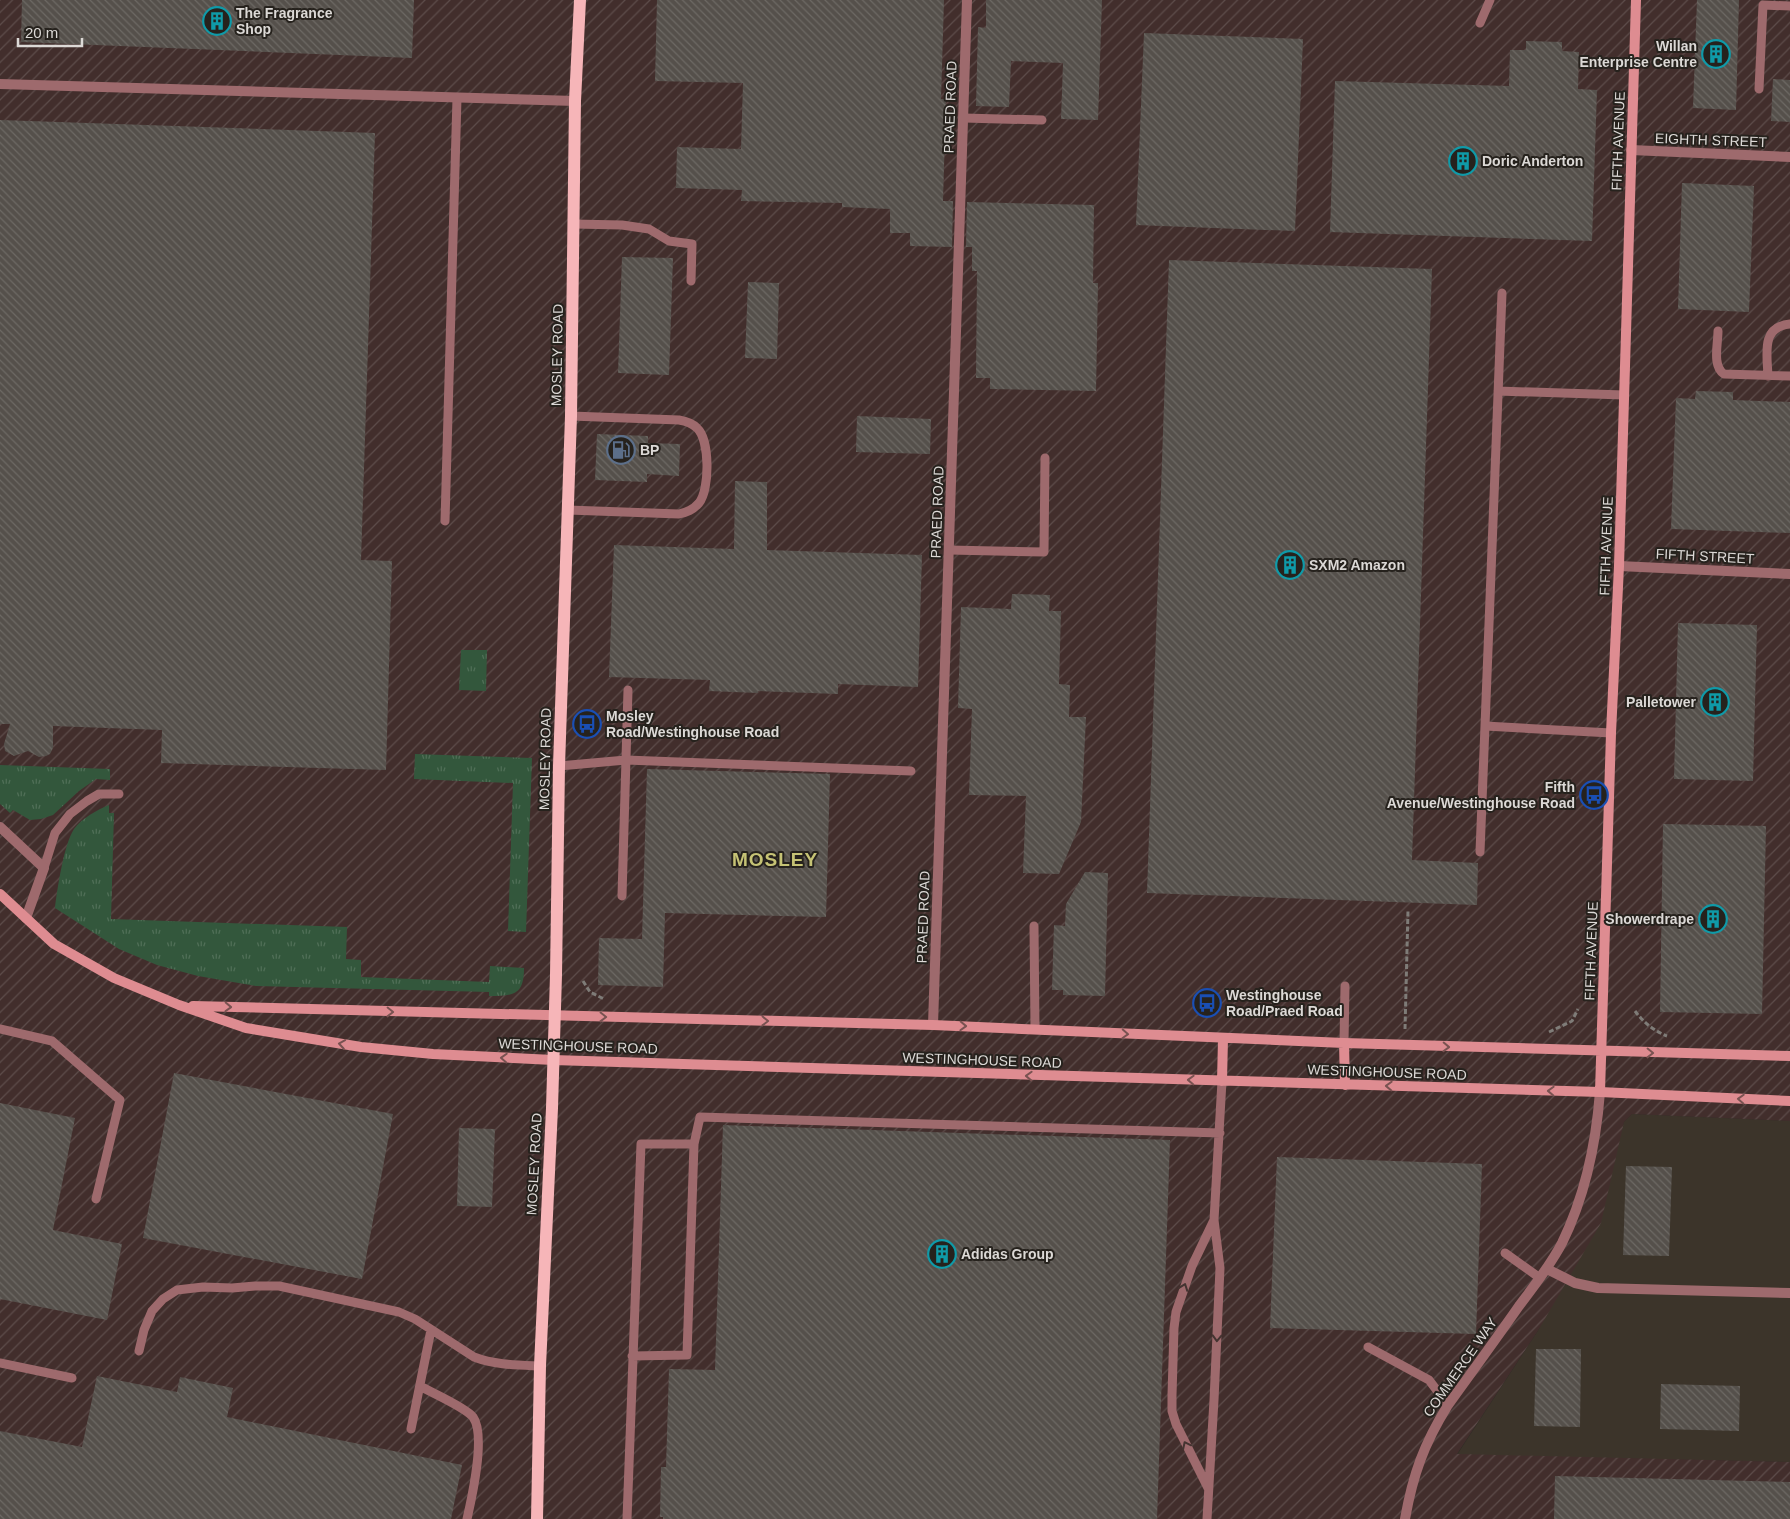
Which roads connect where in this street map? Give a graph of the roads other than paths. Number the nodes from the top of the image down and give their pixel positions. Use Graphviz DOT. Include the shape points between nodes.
graph roads {
  1 [pos="580,0"];
  2 [pos="967,0"];
  3 [pos="1490,0"];
  4 [pos="1636,0"];
  5 [pos="1790,6"];
  6 [pos="1480,23"];
  7 [pos="0,84"];
  8 [pos="1759,89"];
  9 [pos="457,98"];
  10 [pos="575,101"];
  11 [pos="964,118"];
  12 [pos="1042,120"];
  13 [pos="1631,150"];
  14 [pos="1790,156"];
  15 [pos="573,224"];
  16 [pos="691,281"];
  17 [pos="1502,293"];
  18 [pos="1790,324"];
  19 [pos="1718,332"];
  20 [pos="1768,376"];
  21 [pos="1790,376"];
  22 [pos="1498,391"];
  23 [pos="1624,396"];
  24 [pos="571,416"];
  25 [pos="1045,458"];
  26 [pos="568,510"];
  27 [pos="445,521"];
  28 [pos="949,550"];
  29 [pos="1619,566"];
  30 [pos="1790,574"];
  31 [pos="628,690"];
  32 [pos="1485,726"];
  33 [pos="1611,734"];
  34 [pos="626,760"];
  35 [pos="559,766"];
  36 [pos="910,771"];
  37 [pos="119,794"];
  38 [pos="0,827"];
  39 [pos="1480,852"];
  40 [pos="44,868"];
  41 [pos="0,894"];
  42 [pos="622,896"];
  43 [pos="26,918"];
  44 [pos="1034,926"];
  45 [pos="1345,986"];
  46 [pos="179,1005"];
  47 [pos="554,1016"];
  48 [pos="933,1025"];
  49 [pos="0,1029"];
  50 [pos="1035,1029"];
  51 [pos="1224,1039"];
  52 [pos="1344,1043"];
  53 [pos="1601,1052"];
  54 [pos="1790,1056"];
  55 [pos="553,1060"];
  56 [pos="1222,1081"];
  57 [pos="1345,1085"];
  58 [pos="1600,1092"];
  59 [pos="1790,1101"];
  60 [pos="1220,1133"];
  61 [pos="694,1144"];
  62 [pos="96,1200"];
  63 [pos="1214,1220"];
  64 [pos="1504,1253"];
  65 [pos="1546,1268"];
  66 [pos="1540,1278"];
  67 [pos="1790,1293"];
  68 [pos="431,1330"];
  69 [pos="1368,1348"];
  70 [pos="139,1351"];
  71 [pos="632,1356"];
  72 [pos="0,1363"];
  73 [pos="540,1366"];
  74 [pos="72,1378"];
  75 [pos="420,1386"];
  76 [pos="1448,1406"];
  77 [pos="411,1429"];
  78 [pos="1208,1489"];
  79 [pos="467,1519"];
  80 [pos="537,1519"];
  81 [pos="627,1519"];
  82 [pos="1207,1519"];
  83 [pos="1405,1519"];
  1 -- 10 [label="main road, MOSLEY ROAD"];
  2 -- 11 [label="street, PRAED ROAD"];
  3 -- 6 [label="lane"];
  4 -- 13 [label="street, FIFTH AVENUE"];
  5 -- 8 [label="lane" via="1763,5"];
  7 -- 9 [label="street"];
  9 -- 10 [label="street"];
  9 -- 27 [label="lane"];
  10 -- 15 [label="main road, MOSLEY ROAD"];
  11 -- 12 [label="lane"];
  11 -- 28 [label="street, PRAED ROAD"];
  13 -- 14 [label="street, EIGHTH STREET"];
  13 -- 23 [label="street, FIFTH AVENUE"];
  15 -- 16 [label="lane" via="649,229 669,242 692,244"];
  15 -- 24 [label="main road, MOSLEY ROAD"];
  17 -- 22 [label="lane"];
  18 -- 20 [label="lane" via="1780,325 1768,337"];
  19 -- 20 [label="lane" via="1717,364 1720,371 1724,374"];
  20 -- 21 [label="lane"];
  22 -- 23 [label="lane"];
  22 -- 32 [label="lane"];
  23 -- 29 [label="street, FIFTH AVENUE"];
  24 -- 26 [label="main road, MOSLEY ROAD"];
  24 -- 26 [label="lane" via="689,422 703,436 706,445 706,478 700,502 679,514"];
  25 -- 28 [label="lane" via="1044,552"];
  26 -- 35 [label="main road, MOSLEY ROAD"];
  28 -- 48 [label="street, PRAED ROAD"];
  29 -- 30 [label="street, FIFTH STREET"];
  29 -- 33 [label="street, FIFTH AVENUE"];
  31 -- 34 [label="lane"];
  32 -- 33 [label="lane"];
  32 -- 39 [label="lane"];
  33 -- 53 [label="street, FIFTH AVENUE"];
  34 -- 35 [label="lane"];
  34 -- 36 [label="lane"];
  34 -- 42 [label="lane"];
  35 -- 47 [label="main road, MOSLEY ROAD"];
  37 -- 40 [label="lane" via="99,794 70,814 55,833"];
  38 -- 40 [label="street"];
  40 -- 43 [label="street"];
  41 -- 43 [label="street, WESTINGHOUSE ROAD"];
  43 -- 46 [label="street, WESTINGHOUSE ROAD" via="54,944 114,978"];
  44 -- 50 [label="lane"];
  45 -- 52 [label="lane"];
  46 -- 47 [label="street, WESTINGHOUSE ROAD, one-way"];
  55 -- 46 [label="street, WESTINGHOUSE ROAD, one-way" via="361,1047 246,1028"];
  47 -- 48 [label="street, WESTINGHOUSE ROAD, one-way"];
  47 -- 55 [label="main road, MOSLEY ROAD"];
  48 -- 50 [label="street, WESTINGHOUSE ROAD, one-way"];
  49 -- 62 [label="lane" via="52,1041 120,1100"];
  50 -- 51 [label="street, WESTINGHOUSE ROAD, one-way"];
  51 -- 52 [label="street, WESTINGHOUSE ROAD"];
  51 -- 56 [label="street"];
  52 -- 53 [label="street, WESTINGHOUSE ROAD, one-way"];
  52 -- 57 [label="street"];
  53 -- 54 [label="street, WESTINGHOUSE ROAD, one-way"];
  53 -- 58 [label="street, FIFTH AVENUE"];
  56 -- 55 [label="street, WESTINGHOUSE ROAD, one-way"];
  55 -- 73 [label="main road, MOSLEY ROAD"];
  56 -- 57 [label="street, WESTINGHOUSE ROAD"];
  56 -- 60 [label="lane"];
  58 -- 57 [label="street, WESTINGHOUSE ROAD, one-way"];
  59 -- 58 [label="street, WESTINGHOUSE ROAD, one-way"];
  58 -- 65 [label="street, COMMERCE WAY" via="1598,1122 1586,1178 1565,1236"];
  60 -- 61 [label="lane" via="700,1117"];
  60 -- 63 [label="lane"];
  61 -- 71 [label="lane" via="641,1144"];
  61 -- 71 [label="lane" via="687,1355"];
  63 -- 78 [label="lane, one-way" via="1220,1268"];
  78 -- 63 [label="lane, one-way" via="1176,1424 1172,1395 1176,1312 1192,1266"];
  64 -- 66 [label="lane"];
  65 -- 66 [label="street, COMMERCE WAY"];
  65 -- 67 [label="street" via="1575,1284 1598,1288"];
  66 -- 76 [label="street, COMMERCE WAY"];
  68 -- 70 [label="lane" via="383,1307 278,1286 203,1287 177,1290 163,1299 152,1311"];
  68 -- 73 [label="lane" via="485,1361"];
  68 -- 75 [label="lane"];
  69 -- 76 [label="lane" via="1428,1380"];
  71 -- 81 [label="lane"];
  72 -- 74 [label="lane"];
  73 -- 80 [label="main road, MOSLEY ROAD"];
  75 -- 77 [label="lane"];
  75 -- 79 [label="lane" via="466,1410 478,1426 474,1487"];
  76 -- 83 [label="street, COMMERCE WAY" via="1416,1470"];
  78 -- 82 [label="lane"];
}
